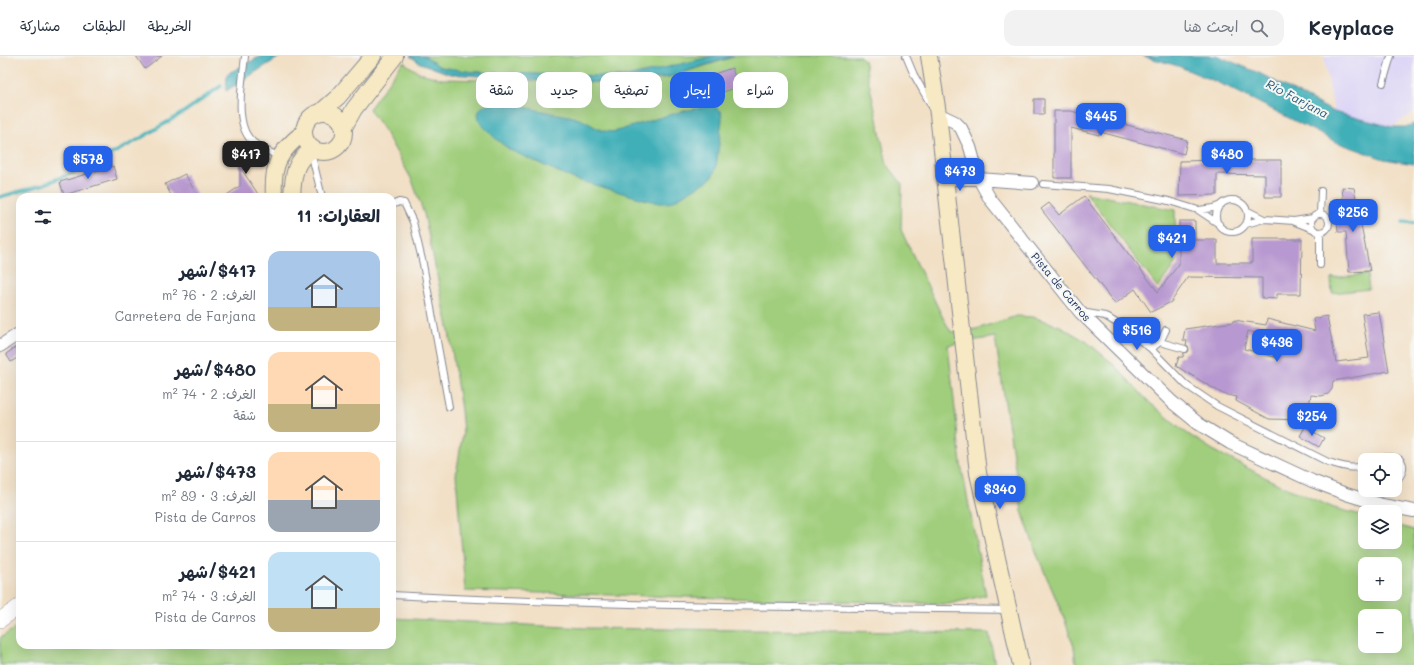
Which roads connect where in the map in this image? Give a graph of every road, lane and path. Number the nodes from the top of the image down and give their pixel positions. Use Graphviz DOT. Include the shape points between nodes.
graph roads {
  1 [pos="245,56"];
  2 [pos="373,56"];
  3 [pos="906,56"];
  4 [pos="1391,56"];
  5 [pos="393,57"];
  6 [pos="930,63"];
  7 [pos="1383,83"];
  8 [pos="322,111"];
  9 [pos="938,114"];
  10 [pos="344,127"];
  11 [pos="304,132"];
  12 [pos="312,150"];
  13 [pos="279,156"];
  14 [pos="944,179"];
  15 [pos="979,179"];
  16 [pos="1038,183"];
  17 [pos="1321,191"];
  18 [pos="274,193"];
  19 [pos="292,193"];
  20 [pos="321,193"];
  21 [pos="396,203"];
  22 [pos="1220,205"];
  23 [pos="1198,210"];
  24 [pos="1248,211"];
  25 [pos="1320,214"];
  26 [pos="1313,218"];
  27 [pos="1264,219"];
  28 [pos="1294,221"];
  29 [pos="1219,224"];
  30 [pos="1246,224"];
  31 [pos="1313,229"];
  32 [pos="1320,232"];
  33 [pos="1320,265"];
  34 [pos="1080,312"];
  35 [pos="1166,330"];
  36 [pos="16,336"];
  37 [pos="1160,342"];
  38 [pos="0,346"];
  39 [pos="1150,348"];
  40 [pos="1185,349"];
  41 [pos="449,407"];
  42 [pos="1402,462"];
  43 [pos="1358,467"];
  44 [pos="1402,475"];
  45 [pos="1414,511"];
  46 [pos="396,595"];
  47 [pos="16,609"];
  48 [pos="1010,610"];
  49 [pos="0,620"];
  50 [pos="1021,665"];
  1 -- 13 [label="lane" via="241,118 245,132 252,141"];
  2 -- 8 [label="main road" via="338,97"];
  3 -- 9 [label="lane, Pista de Carros" via="925,95"];
  4 -- 7 [label="lane"];
  5 -- 10 [label="main road" via="354,109"];
  6 -- 9 [label="main road"];
  8 -- 10 [label="main road" via="338,117"];
  8 -- 11 [label="main road" via="311,116"];
  9 -- 14 [label="main road"];
  9 -- 15 [label="street, Pista de Carros" via="955,122 961,128 970,147"];
  10 -- 12 [label="main road" via="343,138 336,147 326,152"];
  11 -- 12 [label="main road"];
  11 -- 13 [label="main road"];
  12 -- 19 [label="main road" via="301,159 295,169"];
  12 -- 20 [label="lane"];
  13 -- 18 [label="main road"];
  14 -- 15 [label="street"];
  14 -- 48 [label="main road" via="978,473"];
  15 -- 16 [label="street"];
  15 -- 34 [label="street, Pista de Carros" via="990,199"];
  16 -- 23 [label="lane" via="1109,189 1169,201"];
  17 -- 25 [label="lane"];
  21 -- 41 [label="lane" via="404,203 413,222"];
  22 -- 23 [label="lane"];
  22 -- 24 [label="lane" via="1225,201 1236,200"];
  22 -- 29 [label="lane" via="1216,218"];
  23 -- 29 [label="lane"];
  24 -- 27 [label="lane"];
  24 -- 30 [label="lane"];
  25 -- 26 [label="lane"];
  25 -- 32 [label="lane" via="1329,221 1327,229"];
  26 -- 28 [label="lane"];
  26 -- 31 [label="lane"];
  27 -- 28 [label="lane"];
  27 -- 30 [label="lane"];
  28 -- 31 [label="lane"];
  29 -- 30 [label="lane" via="1229,232 1242,229"];
  31 -- 32 [label="lane"];
  32 -- 33 [label="lane"];
  34 -- 39 [label="lane" via="1111,319"];
  34 -- 45 [label="street, Pista de Carros" via="1172,402 1199,424 1230,443 1346,494"];
  35 -- 37 [label="lane"];
  36 -- 38 [label="street"];
  37 -- 39 [label="lane"];
  37 -- 40 [label="lane"];
  39 -- 43 [label="lane" via="1186,385 1217,406 1328,462"];
  42 -- 44 [label="lane"];
  46 -- 48 [label="lane" via="507,601"];
  47 -- 49 [label="street"];
  48 -- 50 [label="main road"];
}
